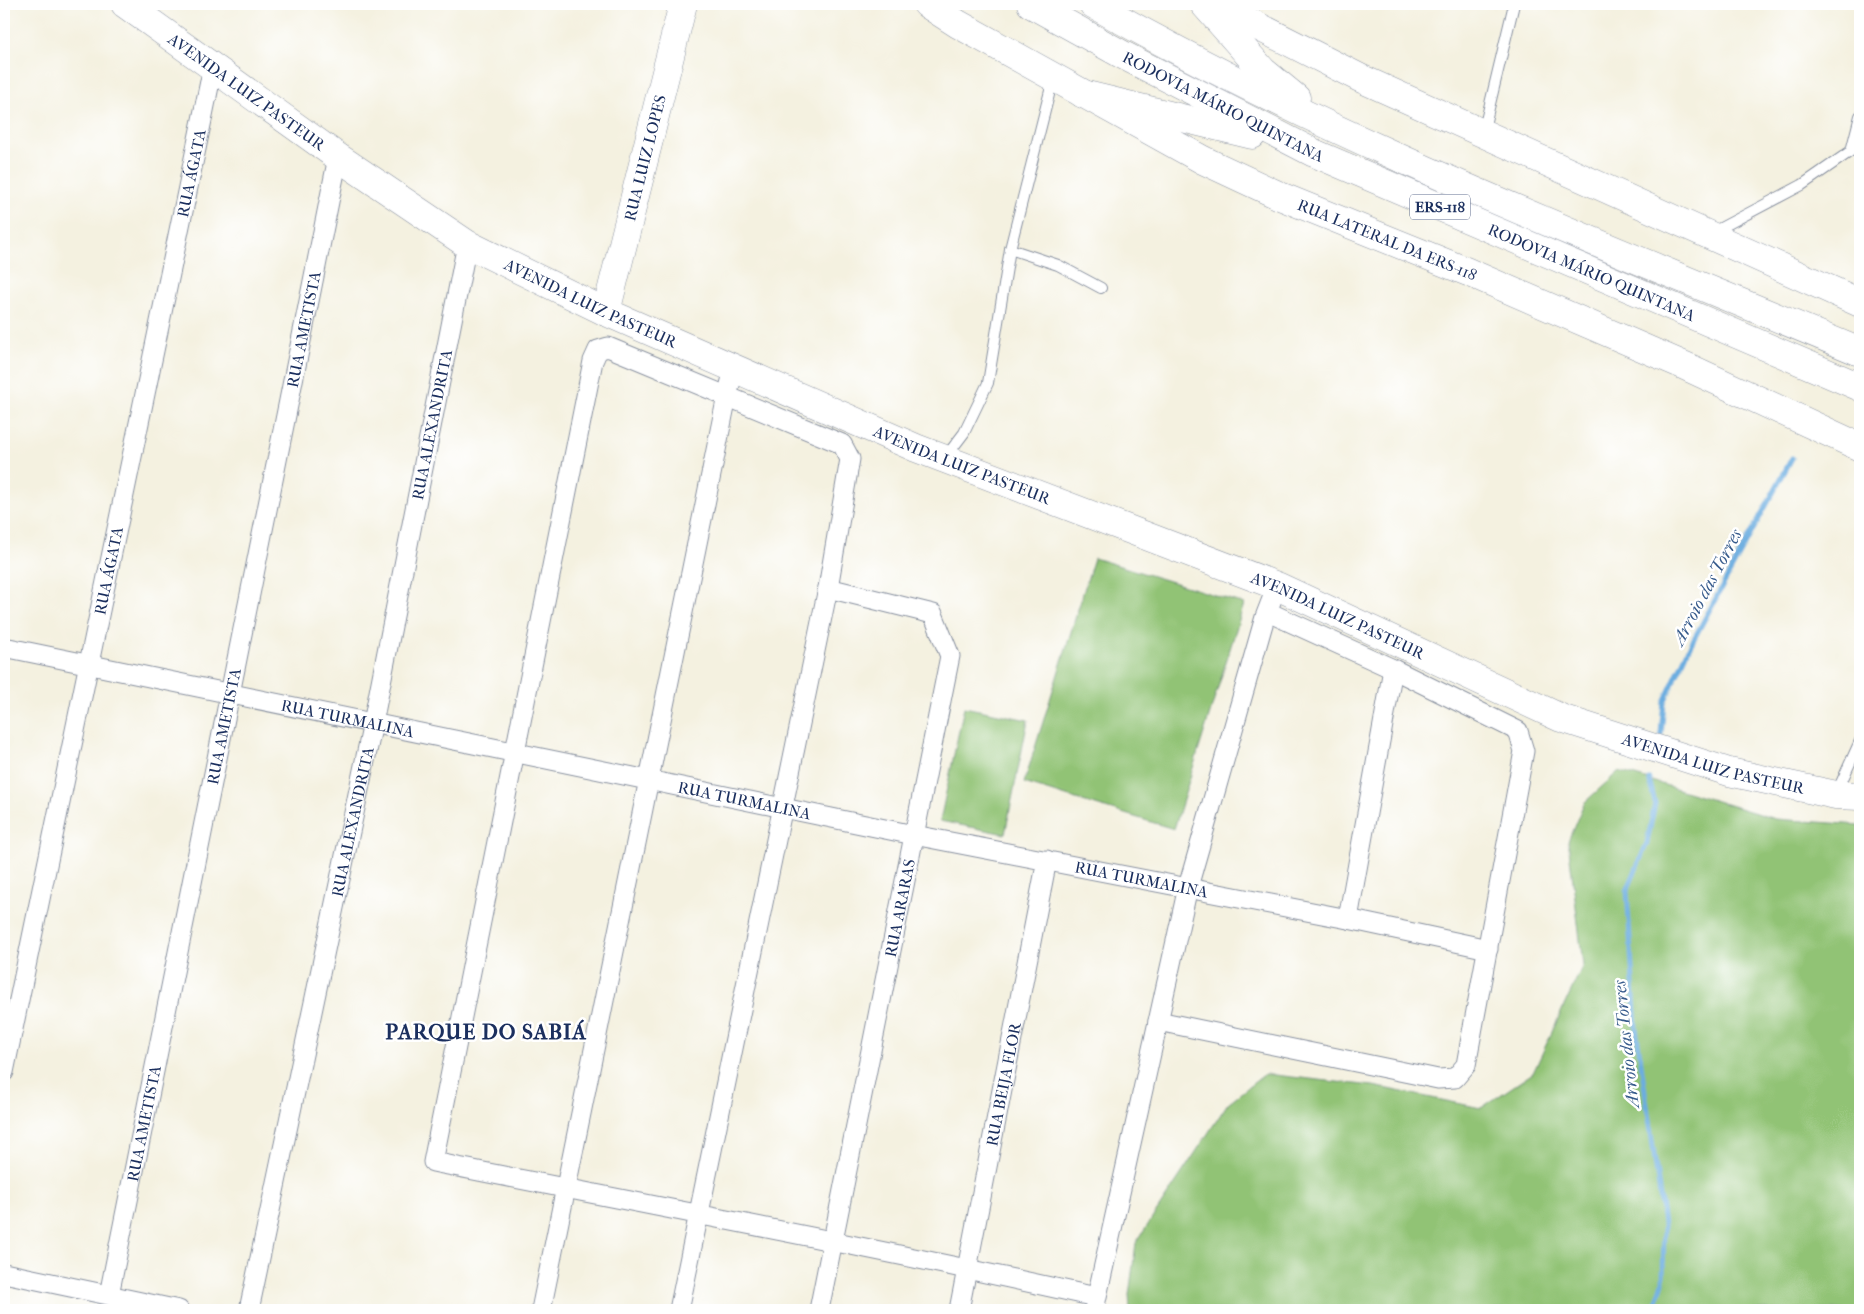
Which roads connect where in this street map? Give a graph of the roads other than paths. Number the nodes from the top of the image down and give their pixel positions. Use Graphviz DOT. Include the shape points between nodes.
graph roads {
  1 [pos="125,4"];
  2 [pos="683,4"];
  3 [pos="927,4"];
  4 [pos="1031,4"];
  5 [pos="1093,4"];
  6 [pos="1204,4"];
  7 [pos="1214,4"];
  8 [pos="1514,4"];
  9 [pos="213,67"];
  10 [pos="1054,77"];
  11 [pos="1084,94"];
  12 [pos="1860,116"];
  13 [pos="1326,123"];
  14 [pos="1483,134"];
  15 [pos="1314,153"];
  16 [pos="338,157"];
  17 [pos="1707,235"];
  18 [pos="467,244"];
  19 [pos="1010,249"];
  20 [pos="1101,288"];
  21 [pos="1860,303"];
  22 [pos="606,312"];
  23 [pos="1860,352"];
  24 [pos="734,370"];
  25 [pos="1860,387"];
  26 [pos="727,396"];
  27 [pos="1860,447"];
  28 [pos="944,459"];
  29 [pos="1277,586"];
  30 [pos="828,588"];
  31 [pos="1268,612"];
  32 [pos="4,647"];
  33 [pos="89,664"];
  34 [pos="1393,669"];
  35 [pos="231,695"];
  36 [pos="372,723"];
  37 [pos="1860,741"];
  38 [pos="516,752"];
  39 [pos="648,779"];
  40 [pos="1848,795"];
  41 [pos="781,806"];
  42 [pos="914,835"];
  43 [pos="1048,860"];
  44 [pos="1188,887"];
  45 [pos="1348,919"];
  46 [pos="1488,949"];
  47 [pos="1158,1021"];
  48 [pos="4,1072"];
  49 [pos="565,1188"];
  50 [pos="698,1215"];
  51 [pos="834,1241"];
  52 [pos="968,1269"];
  53 [pos="4,1273"];
  54 [pos="109,1295"];
  55 [pos="1095,1304"];
  56 [pos="179,1310"];
  57 [pos="249,1310"];
  58 [pos="541,1310"];
  59 [pos="679,1310"];
  60 [pos="819,1310"];
  61 [pos="960,1310"];
  1 -- 9 [label="main road, AVENIDA LUIZ PASTEUR"];
  2 -- 22 [label="main road, RUA LUIZ LOPES"];
  3 -- 10 [label="main road, RUA LATERAL DA ERS-118"];
  4 -- 15 [label="main road, RODOVIA MÁRIO QUINTANA / ERS-118"];
  5 -- 13 [label="main road, RODOVIA MÁRIO QUINTANA / ERS-118"];
  6 -- 13 [label="main road" via="1264,71"];
  7 -- 14 [label="main road" via="1360,78"];
  8 -- 14 [label="lane"];
  9 -- 16 [label="main road, AVENIDA LUIZ PASTEUR"];
  9 -- 33 [label="street, RUA ÁGATA"];
  10 -- 11 [label="main road, RUA LATERAL DA ERS-118"];
  10 -- 19 [label="lane"];
  11 -- 15 [label="main road" via="1148,112 1217,125"];
  11 -- 27 [label="main road, RUA LATERAL DA ERS-118" via="1203,160 1280,196 1468,272"];
  12 -- 17 [label="lane" via="1851,151 1802,185"];
  13 -- 23 [label="main road, RODOVIA MÁRIO QUINTANA / ERS-118" via="1468,188"];
  14 -- 17 [label="main road"];
  15 -- 25 [label="main road, RODOVIA MÁRIO QUINTANA / ERS-118"];
  16 -- 18 [label="main road, AVENIDA LUIZ PASTEUR"];
  16 -- 35 [label="street, RUA AMETISTA"];
  17 -- 21 [label="main road"];
  18 -- 22 [label="main road, AVENIDA LUIZ PASTEUR"];
  18 -- 36 [label="street, RUA ALEXANDRITA"];
  19 -- 20 [label="lane" via="1058,265"];
  19 -- 28 [label="lane" via="988,383 964,433"];
  22 -- 24 [label="main road, AVENIDA LUIZ PASTEUR"];
  24 -- 26 [label="street"];
  24 -- 28 [label="main road, AVENIDA LUIZ PASTEUR"];
  26 -- 30 [label="street" via="842,444 850,459"];
  26 -- 38 [label="street" via="608,347 598,350 593,360"];
  26 -- 39 [label="street"];
  28 -- 29 [label="main road, AVENIDA LUIZ PASTEUR"];
  29 -- 31 [label="street"];
  29 -- 40 [label="main road, AVENIDA LUIZ PASTEUR" via="1561,718 1729,772"];
  30 -- 41 [label="street"];
  30 -- 42 [label="street, RUA ARARAS" via="933,614 950,656"];
  31 -- 34 [label="street"];
  31 -- 44 [label="street"];
  32 -- 33 [label="street, RUA TURMALINA"];
  33 -- 35 [label="street, RUA TURMALINA"];
  33 -- 48 [label="street, RUA ÁGATA"];
  34 -- 45 [label="street"];
  34 -- 46 [label="street" via="1518,731 1524,751"];
  35 -- 36 [label="street, RUA TURMALINA"];
  35 -- 54 [label="street, RUA AMETISTA"];
  36 -- 38 [label="street, RUA TURMALINA"];
  36 -- 57 [label="street, RUA ALEXANDRITA"];
  37 -- 40 [label="lane"];
  38 -- 39 [label="street, RUA TURMALINA"];
  38 -- 49 [label="street" via="433,1162"];
  39 -- 41 [label="street, RUA TURMALINA"];
  39 -- 49 [label="street"];
  41 -- 42 [label="street, RUA TURMALINA"];
  41 -- 50 [label="street"];
  42 -- 43 [label="street, RUA TURMALINA"];
  42 -- 51 [label="street, RUA ARARAS"];
  43 -- 44 [label="street, RUA TURMALINA"];
  43 -- 52 [label="street, RUA BEIJA FLOR"];
  44 -- 45 [label="street, RUA TURMALINA"];
  44 -- 47 [label="street"];
  45 -- 46 [label="street, RUA TURMALINA"];
  46 -- 47 [label="street" via="1466,1065 1455,1078 1438,1079"];
  47 -- 55 [label="street"];
  49 -- 50 [label="street"];
  49 -- 58 [label="street"];
  50 -- 51 [label="street"];
  50 -- 59 [label="street"];
  51 -- 52 [label="street"];
  51 -- 60 [label="street, RUA ARARAS"];
  52 -- 55 [label="street"];
  52 -- 61 [label="street, RUA BEIJA FLOR"];
  53 -- 54 [label="street"];
  54 -- 56 [label="street"];
}
